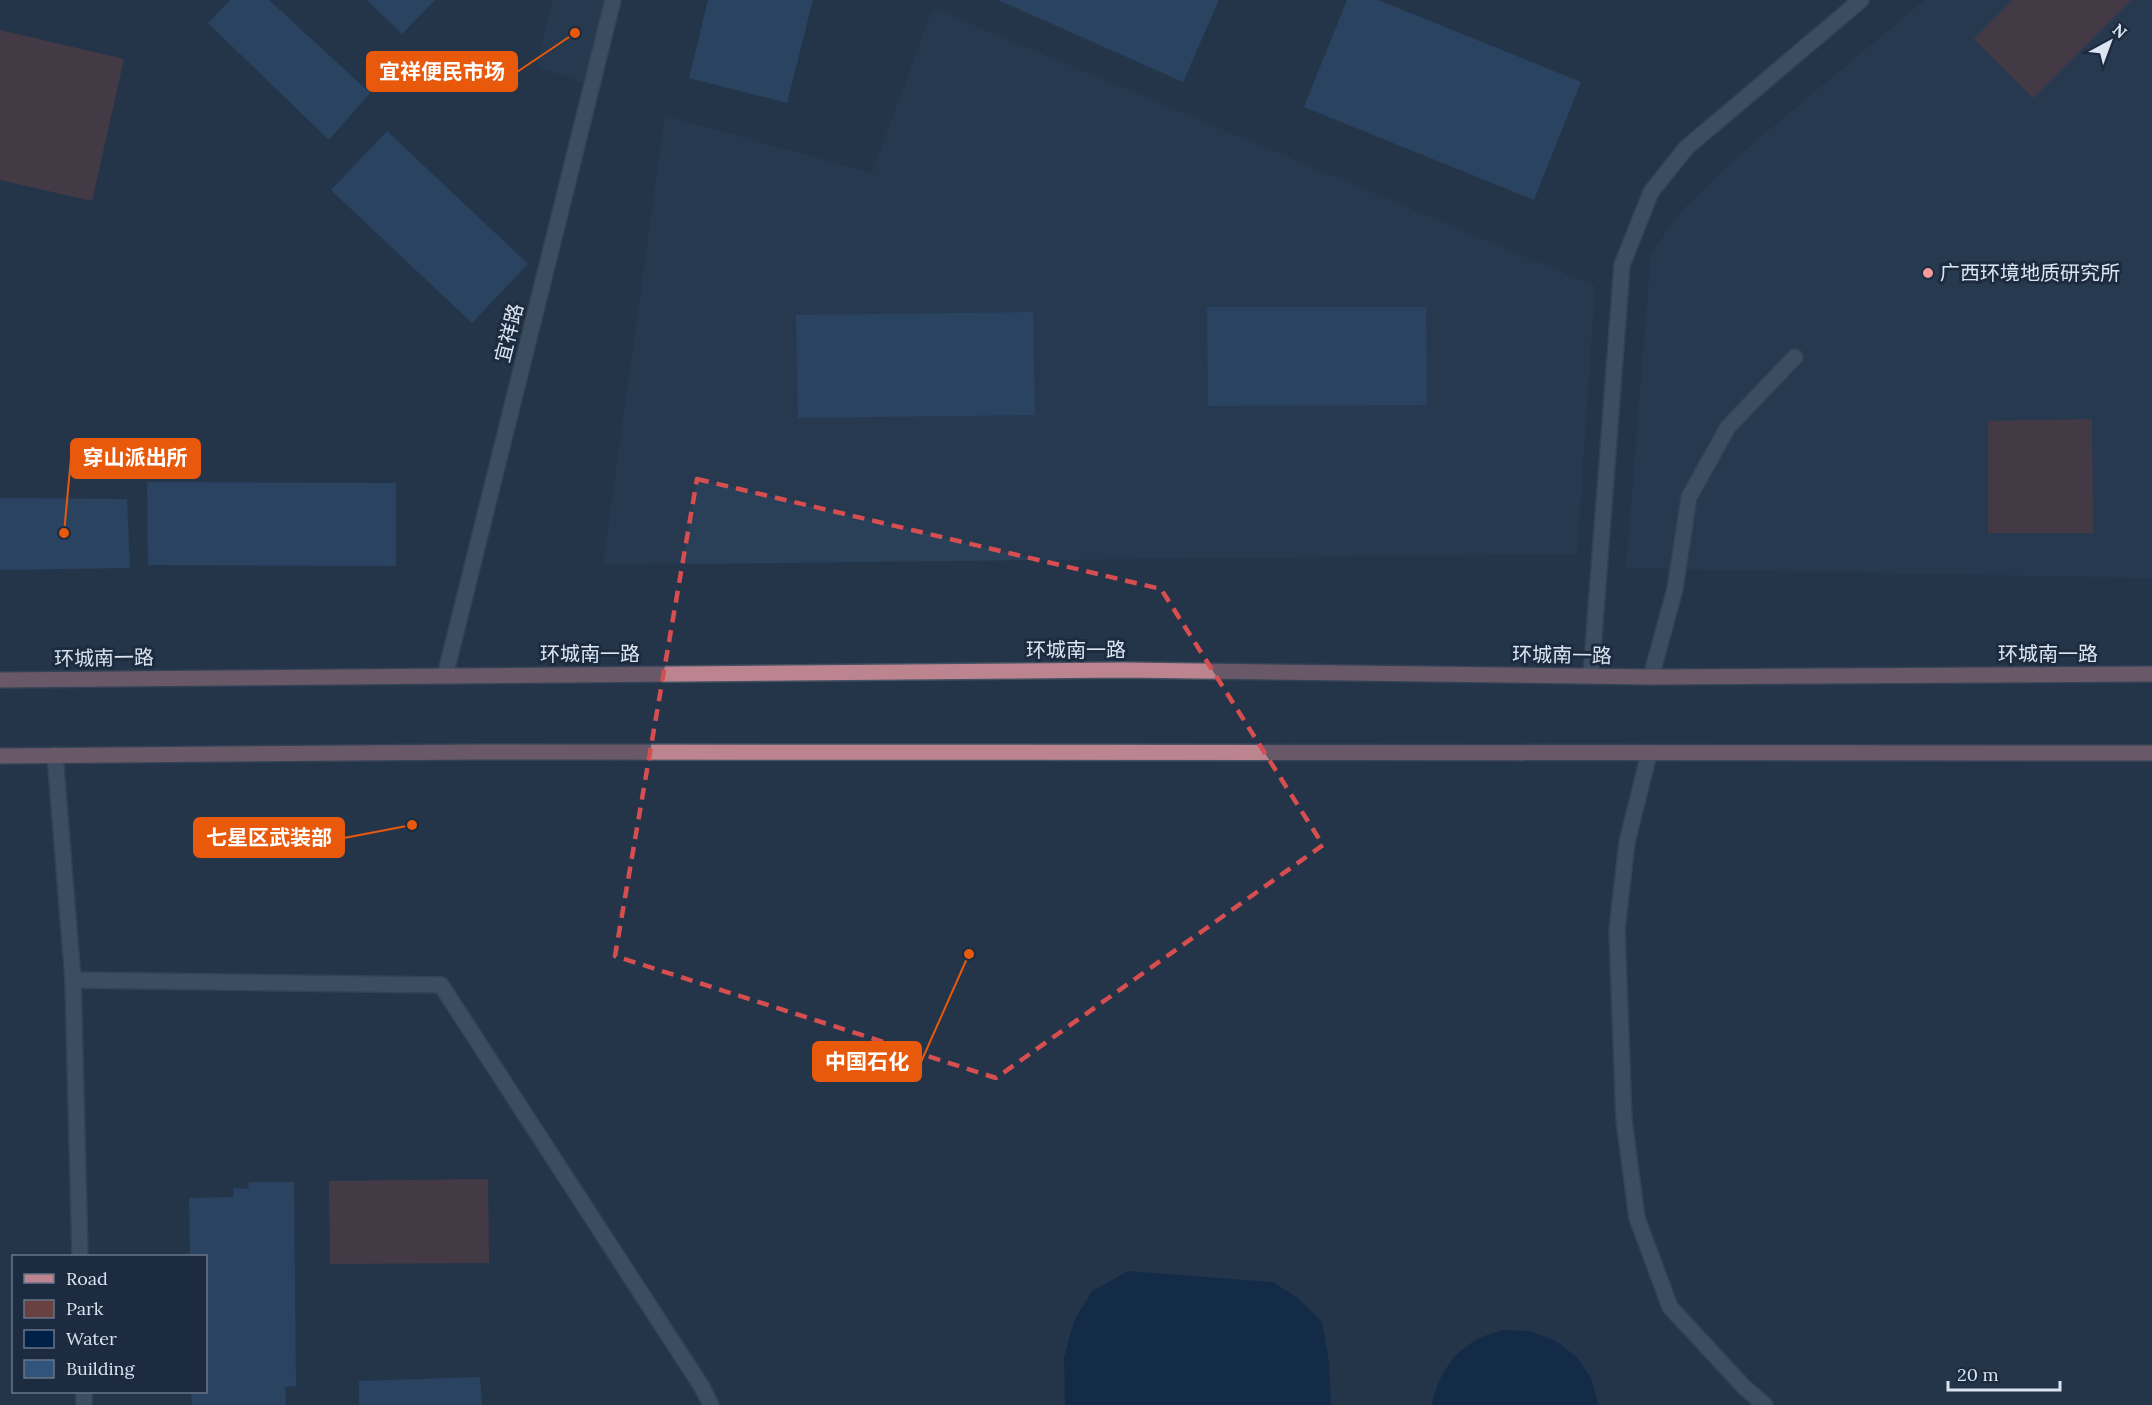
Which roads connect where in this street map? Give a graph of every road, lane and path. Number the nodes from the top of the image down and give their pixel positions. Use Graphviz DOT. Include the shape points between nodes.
graph roads {
  1 [pos="613,0"];
  2 [pos="1861,0"];
  3 [pos="1795,357"];
  4 [pos="2152,674"];
  5 [pos="445,676"];
  6 [pos="1591,676"];
  7 [pos="1652,677"];
  8 [pos="0,680"];
  9 [pos="2152,753"];
  10 [pos="1649,754"];
  11 [pos="55,755"];
  12 [pos="0,756"];
  13 [pos="73,980"];
  14 [pos="80,1255"];
  15 [pos="711,1405"];
  16 [pos="1765,1405"];
  1 -- 5 [label="street, 宜祥路"];
  2 -- 6 [label="street" via="1686,148 1652,192 1635,234 1623,265"];
  3 -- 7 [label="street" via="1728,428 1689,497 1675,589"];
  4 -- 7 [label="main road, 环城南一路"];
  5 -- 6 [label="main road, 环城南一路" via="1124,670"];
  5 -- 8 [label="main road, 环城南一路"];
  6 -- 7 [label="main road, 环城南一路"];
  9 -- 10 [label="main road"];
  10 -- 11 [label="main road"];
  10 -- 16 [label="street" via="1627,842 1617,930 1624,1120 1637,1218 1670,1307 1744,1388"];
  11 -- 12 [label="main road"];
  11 -- 13 [label="street"];
  13 -- 14 [label="street"];
  13 -- 15 [label="street" via="441,985"];
}
